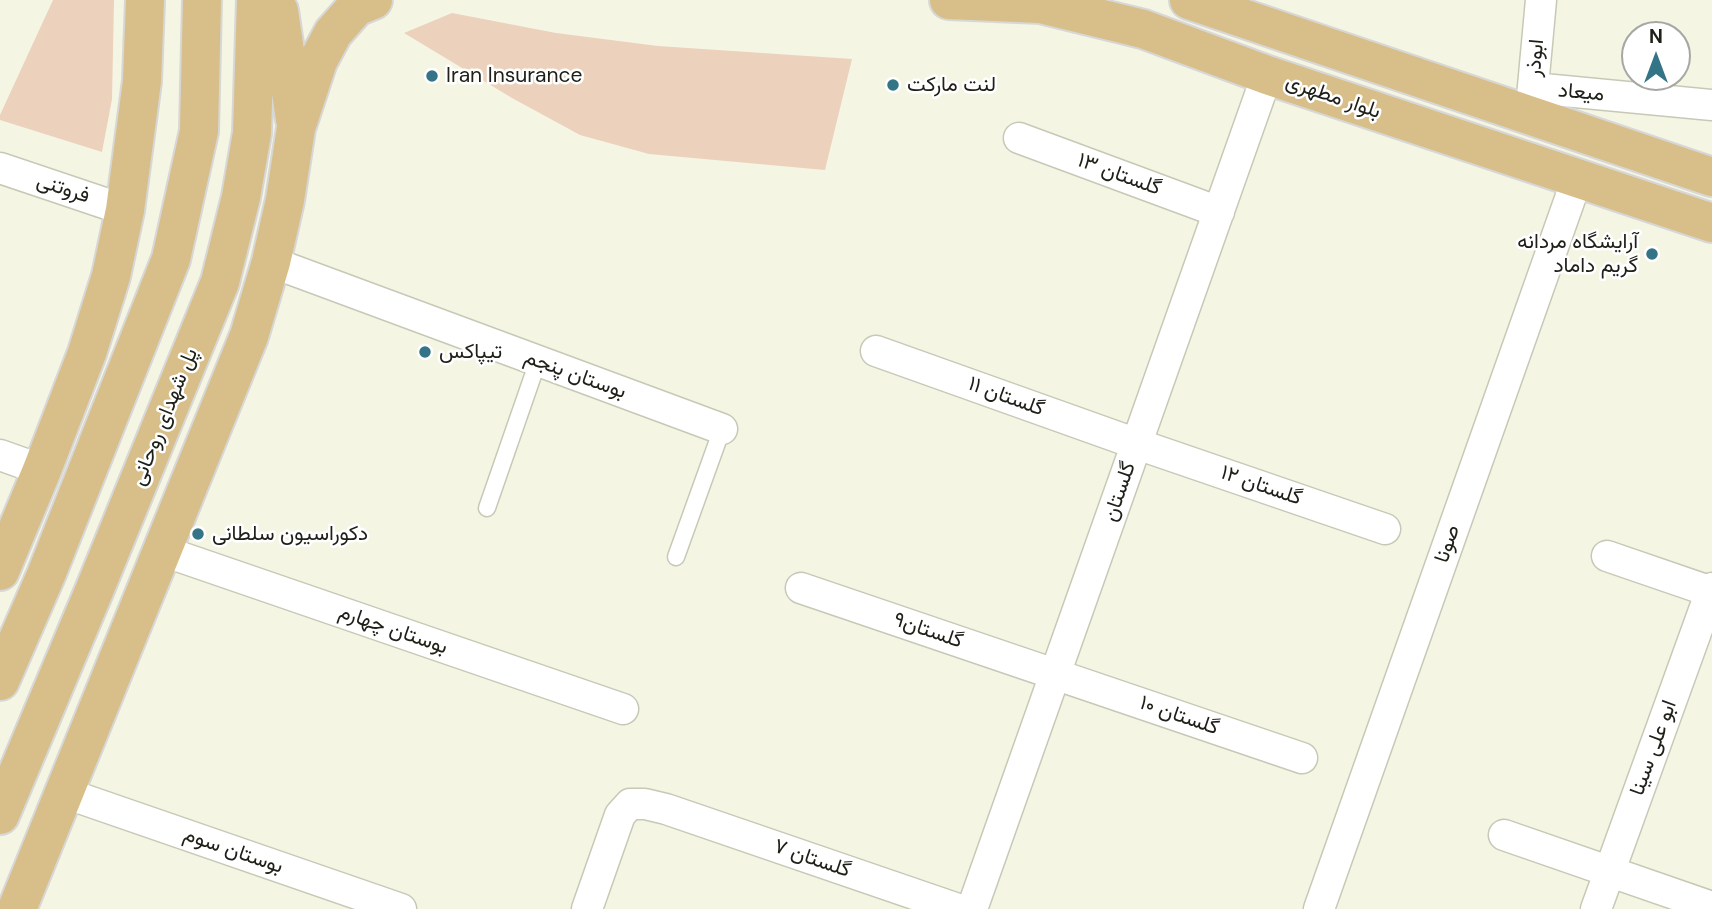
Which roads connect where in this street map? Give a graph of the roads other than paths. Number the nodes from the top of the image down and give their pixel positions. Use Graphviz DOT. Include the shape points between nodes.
graph roads {
  1 [pos="145,0"];
  2 [pos="168,0"];
  3 [pos="202,0"];
  4 [pos="256,0"];
  5 [pos="272,0"];
  6 [pos="373,0"];
  7 [pos="949,0"];
  8 [pos="1189,0"];
  9 [pos="1541,0"];
  10 [pos="1267,75"];
  11 [pos="142,82"];
  12 [pos="1532,102"];
  13 [pos="1712,104"];
  14 [pos="296,128"];
  15 [pos="1019,138"];
  16 [pos="0,168"];
  17 [pos="1712,177"];
  18 [pos="1577,179"];
  19 [pos="125,210"];
  20 [pos="1219,212"];
  21 [pos="1712,223"];
  22 [pos="271,262"];
  23 [pos="876,351"];
  24 [pos="538,361"];
  25 [pos="722,429"];
  26 [pos="1137,444"];
  27 [pos="0,455"];
  28 [pos="42,470"];
  29 [pos="487,508"];
  30 [pos="1385,529"];
  31 [pos="163,551"];
  32 [pos="1607,556"];
  33 [pos="676,557"];
  34 [pos="0,572"];
  35 [pos="802,588"];
  36 [pos="1712,590"];
  37 [pos="1055,674"];
  38 [pos="0,681"];
  39 [pos="623,709"];
  40 [pos="1302,758"];
  41 [pos="65,793"];
  42 [pos="0,816"];
  43 [pos="1504,835"];
  44 [pos="1609,871"];
  45 [pos="1712,906"];
  46 [pos="17,909"];
  47 [pos="401,909"];
  48 [pos="587,909"];
  49 [pos="958,909"];
  50 [pos="972,909"];
  51 [pos="1319,909"];
  52 [pos="1596,909"];
  1 -- 11 [label="main road"];
  2 -- 11 [label="main road"];
  3 -- 38 [label="main road" via="199,131 171,259"];
  4 -- 42 [label="main road, پل شهدای روحانی" via="251,133 241,197 219,282"];
  5 -- 14 [label="main road" via="279,11"];
  6 -- 14 [label="main road" via="356,7 332,33"];
  7 -- 10 [label="main road, بلوار مطهری" via="1041,4 1143,29"];
  8 -- 12 [label="main road"];
  9 -- 12 [label="street, ابوذر"];
  10 -- 18 [label="main road, بلوار مطهری"];
  10 -- 20 [label="street, گلستان"];
  11 -- 19 [label="main road"];
  12 -- 13 [label="street, میعاد"];
  12 -- 17 [label="main road"];
  14 -- 22 [label="main road"];
  15 -- 20 [label="street, گلستان ۱۳"];
  16 -- 19 [label="street, فروتنی"];
  18 -- 21 [label="main road, بلوار مطهری"];
  18 -- 51 [label="street, صونا"];
  19 -- 28 [label="main road" via="87,353"];
  20 -- 26 [label="street, گلستان"];
  22 -- 24 [label="street, بوستان پنجم"];
  22 -- 31 [label="main road" via="249,336"];
  23 -- 26 [label="street, گلستان ۱۱"];
  24 -- 25 [label="street, بوستان پنجم"];
  24 -- 29 [label="lane"];
  25 -- 33 [label="lane"];
  26 -- 30 [label="street, گلستان ۱۲"];
  26 -- 37 [label="street, گلستان"];
  27 -- 28 [label="street"];
  28 -- 34 [label="main road"];
  31 -- 39 [label="street, بوستان چهارم"];
  31 -- 41 [label="main road"];
  32 -- 36 [label="street"];
  35 -- 37 [label="street, گلستان۹"];
  36 -- 44 [label="street, ابو علی سینا"];
  37 -- 40 [label="street, گلستان ۱۰"];
  37 -- 50 [label="street, گلستان"];
  41 -- 46 [label="main road"];
  41 -- 47 [label="street, بوستان سوم"];
  43 -- 44 [label="street"];
  44 -- 45 [label="street"];
  44 -- 52 [label="street, ابو علی سینا"];
  48 -- 49 [label="street, گلستان ۷" via="620,815 630,804 666,809"];
}
